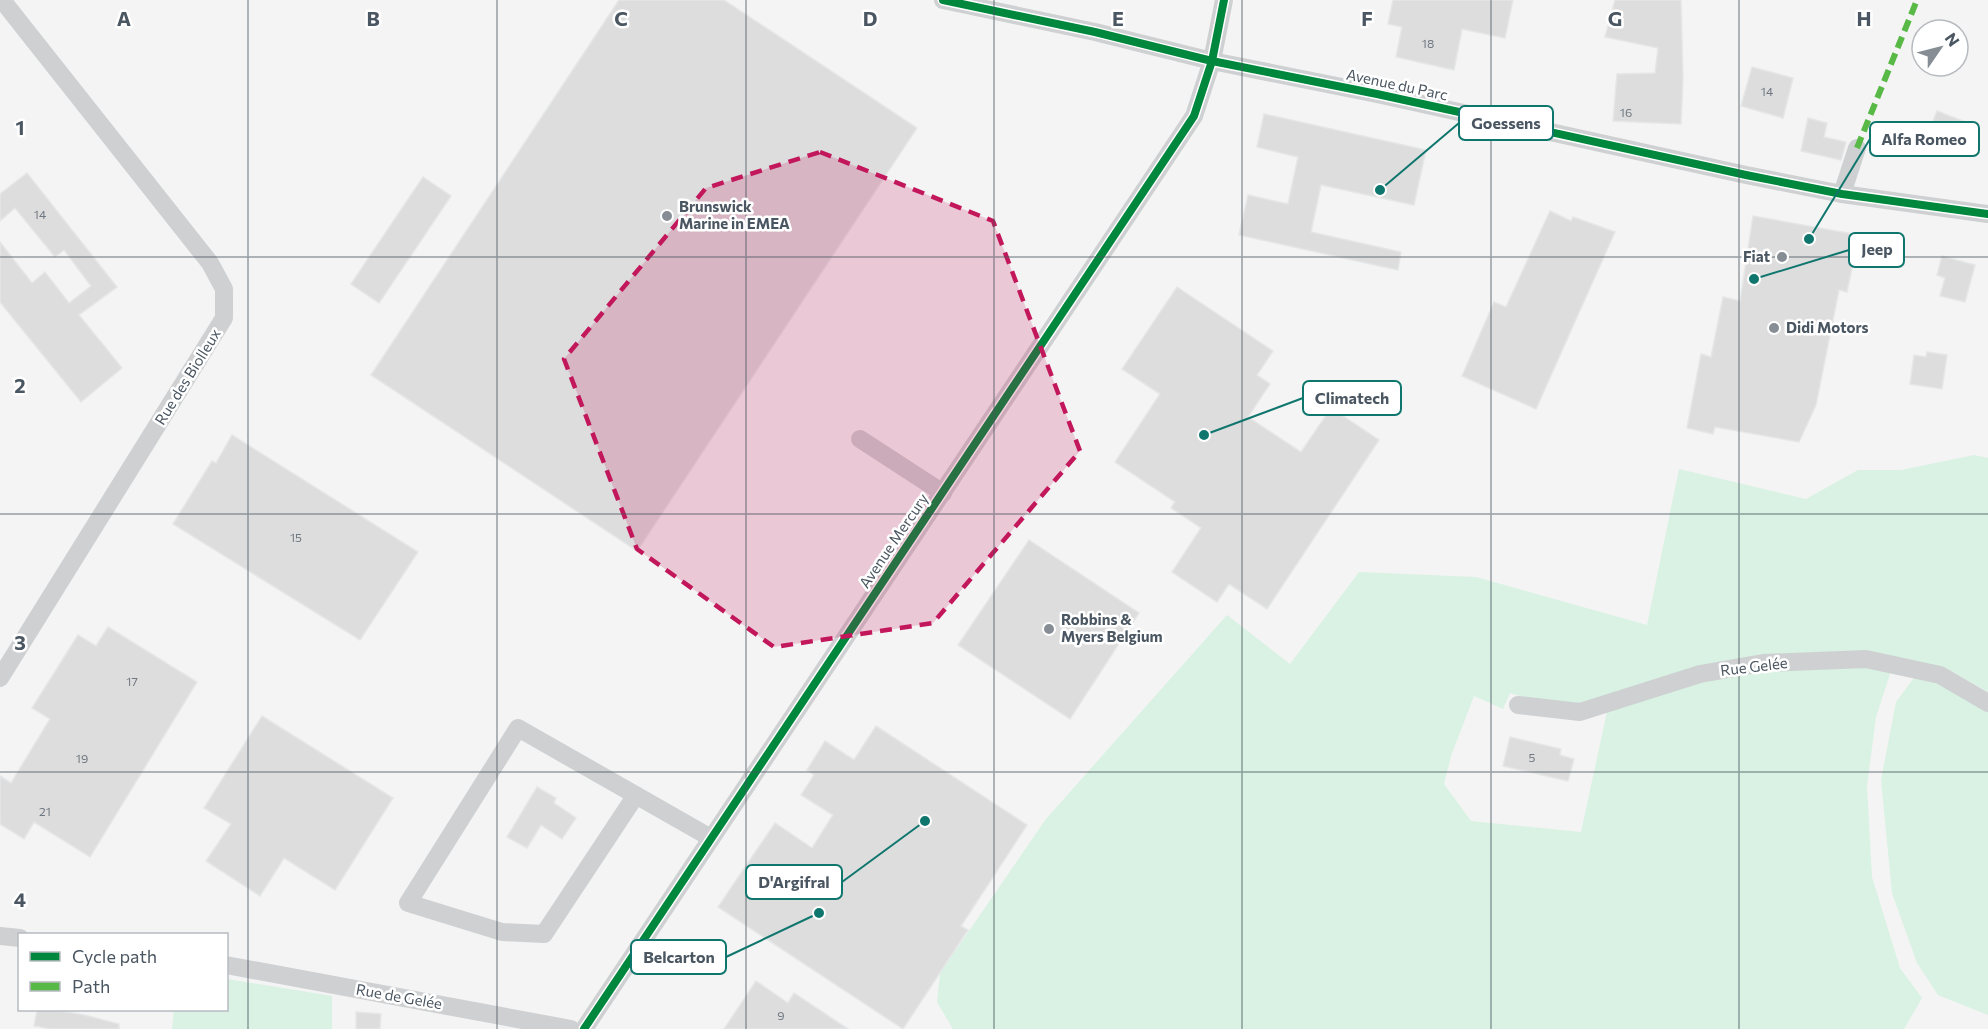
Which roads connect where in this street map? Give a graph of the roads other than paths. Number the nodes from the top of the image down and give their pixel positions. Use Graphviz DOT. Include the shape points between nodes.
graph roads {
  1 [pos="2,0"];
  2 [pos="944,0"];
  3 [pos="1224,0"];
  4 [pos="1212,61"];
  5 [pos="1857,148"];
  6 [pos="1842,194"];
  7 [pos="1988,214"];
  8 [pos="860,439"];
  9 [pos="943,493"];
  10 [pos="0,678"];
  11 [pos="1988,703"];
  12 [pos="1518,705"];
  13 [pos="636,795"];
  14 [pos="711,838"];
  15 [pos="0,936"];
  16 [pos="18,938"];
  17 [pos="228,965"];
  18 [pos="571,1029"];
  19 [pos="584,1029"];
  1 -- 10 [label="street, Rue des Biolleux" via="210,263 224,289 224,318"];
  2 -- 4 [label="street, Avenue du Parc"];
  3 -- 4 [label="street, Avenue Mercury"];
  4 -- 6 [label="street, Avenue du Parc"];
  4 -- 9 [label="street, Avenue Mercury" via="1194,117"];
  5 -- 6 [label="street"];
  6 -- 7 [label="street, Avenue du Parc"];
  8 -- 9 [label="street"];
  9 -- 14 [label="street, Avenue Mercury"];
  11 -- 12 [label="street, Rue Gelée" via="1940,675 1866,659 1763,663 1700,674 1580,712"];
  13 -- 13 [label="street" via="518,728 408,903 502,932 544,934"];
  13 -- 14 [label="street"];
  14 -- 19 [label="street, Avenue Mercury"];
  15 -- 16 [label="street"];
  17 -- 18 [label="street, Rue de Gelée"];
}
